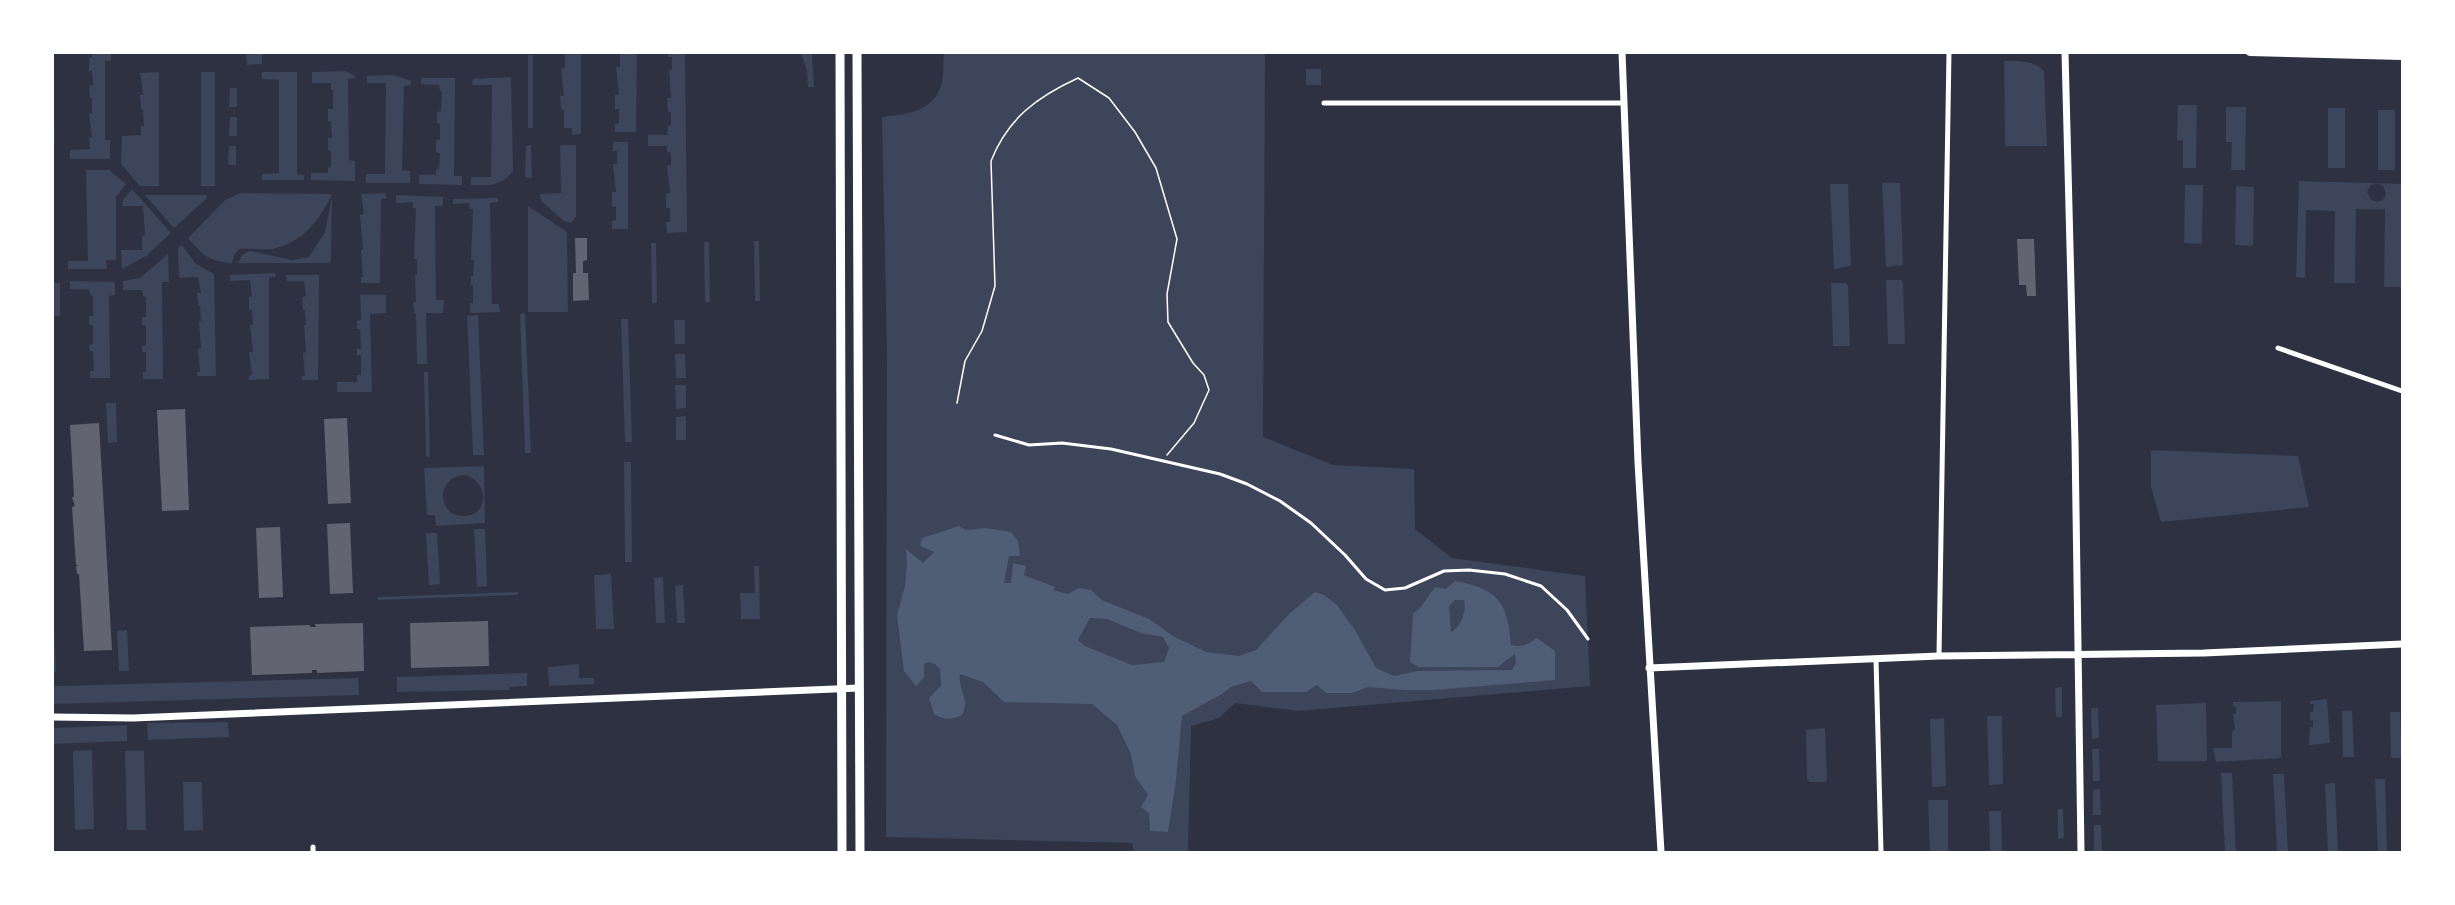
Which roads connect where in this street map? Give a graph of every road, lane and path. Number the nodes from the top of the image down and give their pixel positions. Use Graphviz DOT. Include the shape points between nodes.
graph roads {
  1 [pos="840,52"];
  2 [pos="857,52"];
  3 [pos="1622,52"];
  4 [pos="1949,52"];
  5 [pos="2065,52"];
  6 [pos="2250,52"];
  7 [pos="2403,56"];
  8 [pos="1324,103"];
  9 [pos="1624,103"];
  10 [pos="2278,348"];
  11 [pos="2403,391"];
  12 [pos="957,403"];
  13 [pos="995,435"];
  14 [pos="1162,460"];
  15 [pos="1588,639"];
  16 [pos="2403,644"];
  17 [pos="1939,656"];
  18 [pos="2078,656"];
  19 [pos="1876,659"];
  20 [pos="1649,668"];
  21 [pos="859,688"];
  22 [pos="842,689"];
  23 [pos="52,717"];
  24 [pos="842,852"];
  25 [pos="860,852"];
  26 [pos="1661,852"];
  27 [pos="1881,852"];
  28 [pos="2080,852"];
  1 -- 22 [label="main road"];
  2 -- 21 [label="main road"];
  3 -- 9 [label="street"];
  4 -- 17 [label="street"];
  5 -- 18 [label="street"];
  6 -- 7 [label="main road"];
  8 -- 9 [label="street"];
  9 -- 20 [label="street"];
  10 -- 11 [label="street"];
  12 -- 14 [label="path" via="964,361 982,331 995,286 991,161 998,143 1020,116 1045,93 1078,78 1109,98 1135,132 1156,168 1177,239 1167,294 1168,322 1204,375 1209,390 1194,423"];
  13 -- 14 [label="lane" via="1029,445 1062,442"];
  14 -- 15 [label="lane" via="1247,484 1280,501 1311,523 1366,579 1385,590 1405,588 1444,571 1505,574 1541,586 1567,610"];
  16 -- 18 [label="street"];
  17 -- 18 [label="street"];
  17 -- 19 [label="street"];
  18 -- 28 [label="street"];
  19 -- 20 [label="street"];
  19 -- 27 [label="street"];
  20 -- 26 [label="street"];
  21 -- 22 [label="street"];
  21 -- 25 [label="main road"];
  22 -- 23 [label="street"];
  22 -- 24 [label="main road"];
}
